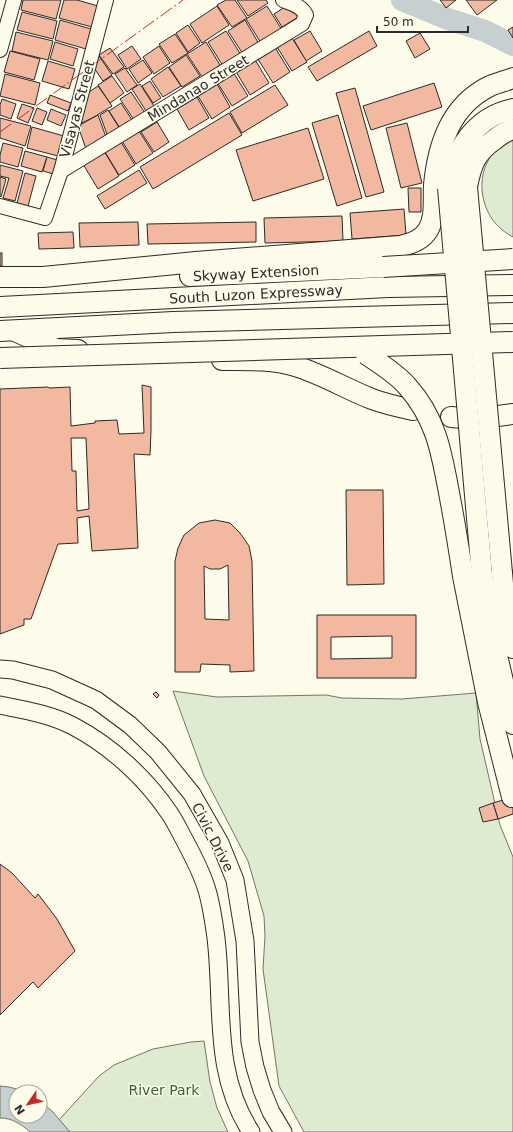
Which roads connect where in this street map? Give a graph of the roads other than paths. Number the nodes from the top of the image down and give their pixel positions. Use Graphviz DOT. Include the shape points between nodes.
graph roads {
  1 [pos="14,0"];
  2 [pos="106,0"];
  3 [pos="283,0"];
  4 [pos="0,50"];
  5 [pos="513,78"];
  6 [pos="513,109"];
  7 [pos="513,129"];
  8 [pos="61,171"];
  9 [pos="0,206"];
  10 [pos="513,259"];
  11 [pos="513,271"];
  12 [pos="0,277"];
  13 [pos="513,285"];
  14 [pos="388,287"];
  15 [pos="0,288"];
  16 [pos="0,307"];
  17 [pos="513,313"];
  18 [pos="7,331"];
  19 [pos="513,342"];
  20 [pos="0,358"];
  21 [pos="0,365"];
  22 [pos="413,410"];
  23 [pos="513,414"];
  24 [pos="451,417"];
  25 [pos="472,576"];
  26 [pos="513,648"];
  27 [pos="0,669"];
  28 [pos="0,705"];
  29 [pos="513,724"];
  30 [pos="512,797"];
  31 [pos="251,1132"];
  32 [pos="283,1132"];
  1 -- 4 [label="street"];
  2 -- 8 [label="street, Visayas Street"];
  3 -- 8 [label="street, Mindanao Street" via="304,11 306,15 302,24"];
  5 -- 12 [label="highway" via="490,86 471,99 455,115 444,135 438,156 432,219 428,230 413,243 43,277"];
  6 -- 25 [label="highway, bridge" via="503,111 474,130 455,159 448,188"];
  7 -- 26 [label="highway, bridge" via="499,136 478,154 470,169 467,187 502,573 508,628"];
  8 -- 9 [label="street, Visayas Street" via="45,218"];
  10 -- 15 [label="highway, Skyway Extension, bridge"];
  11 -- 14 [label="highway"];
  13 -- 14 [label="highway, South Luzon Expressway"];
  14 -- 16 [label="highway, South Luzon Expressway"];
  17 -- 18 [label="highway, South Luzon Expressway" via="173,322"];
  18 -- 25 [label="highway, bridge" via="56,349 100,351 310,344 337,345 366,354 406,385 421,404 433,426 442,453 459,548"];
  19 -- 20 [label="highway, bridge"];
  21 -- 22 [label="highway" via="185,360 271,362 294,366 371,399"];
  23 -- 24 [label="highway" via="475,419"];
  25 -- 29 [label="highway" via="492,634"];
  25 -- 30 [label="highway" via="488,702"];
  27 -- 32 [label="main road, Civic Drive" via="52,680 96,700 130,725 158,752 192,794 220,844 235,880 245,941 250,1042 262,1090"];
  28 -- 31 [label="main road, Civic Drive" via="37,712 72,725 108,747 142,779 170,814 196,861 207,888 216,938 220,1031 225,1067 237,1103"];
}
